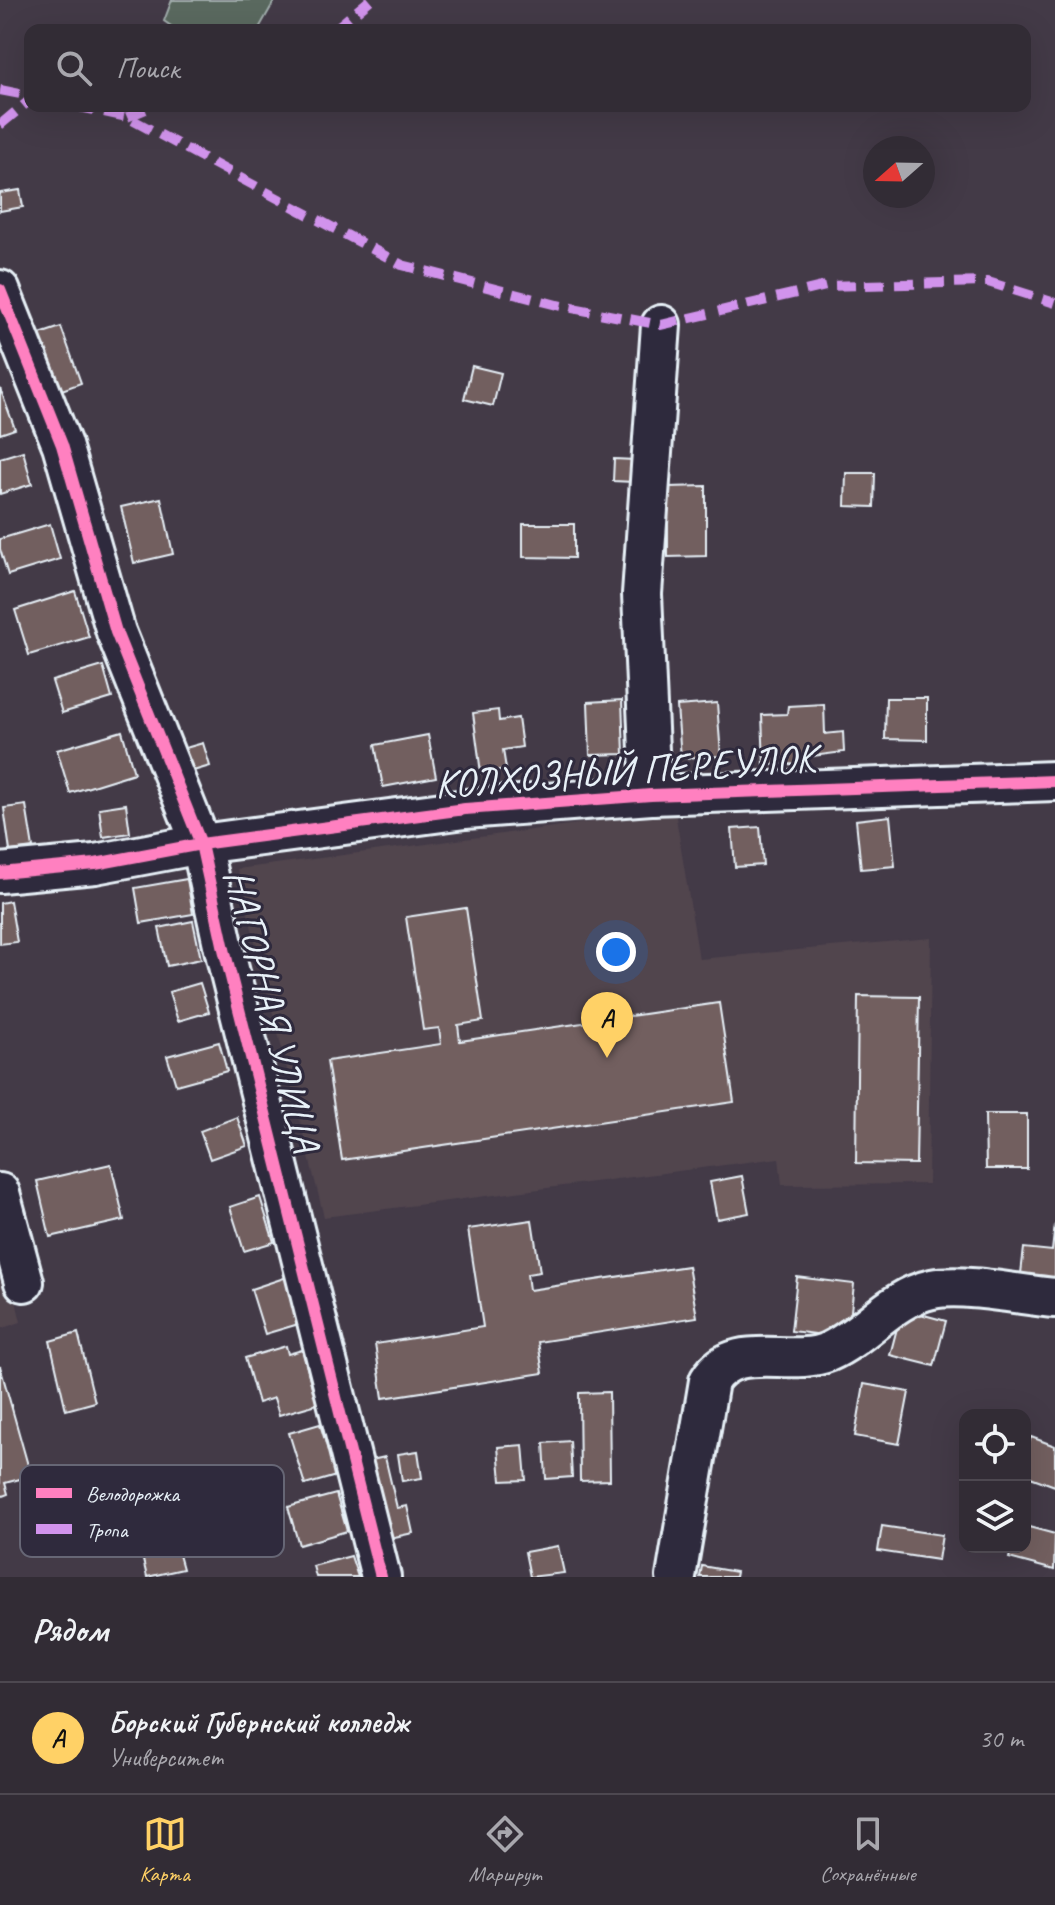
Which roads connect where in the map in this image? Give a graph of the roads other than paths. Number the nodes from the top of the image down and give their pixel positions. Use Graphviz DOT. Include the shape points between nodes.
graph roads {
  1 [pos="0,290"];
  2 [pos="661,325"];
  3 [pos="1055,781"];
  4 [pos="651,795"];
  5 [pos="201,844"];
  6 [pos="0,873"];
  7 [pos="0,1193"];
  8 [pos="24,1282"];
  9 [pos="1055,1298"];
  10 [pos="381,1577"];
  11 [pos="676,1577"];
  1 -- 5 [label="street, НАГОРНАЯ УЛИЦА" via="62,445 116,632"];
  2 -- 4 [label="street" via="642,594"];
  3 -- 4 [label="street, КОЛХОЗНЫЙ ПЕРЕУЛОК"];
  4 -- 5 [label="street, КОЛХОЗНЫЙ ПЕРЕУЛОК" via="465,809"];
  5 -- 6 [label="street, КОЛХОЗНЫЙ ПЕРЕУЛОК" via="95,864"];
  5 -- 10 [label="street, НАГОРНАЯ УЛИЦА"];
  7 -- 8 [label="street"];
  9 -- 11 [label="street" via="935,1289 901,1300 825,1353 808,1358 741,1357 722,1366 709,1381"];
}
